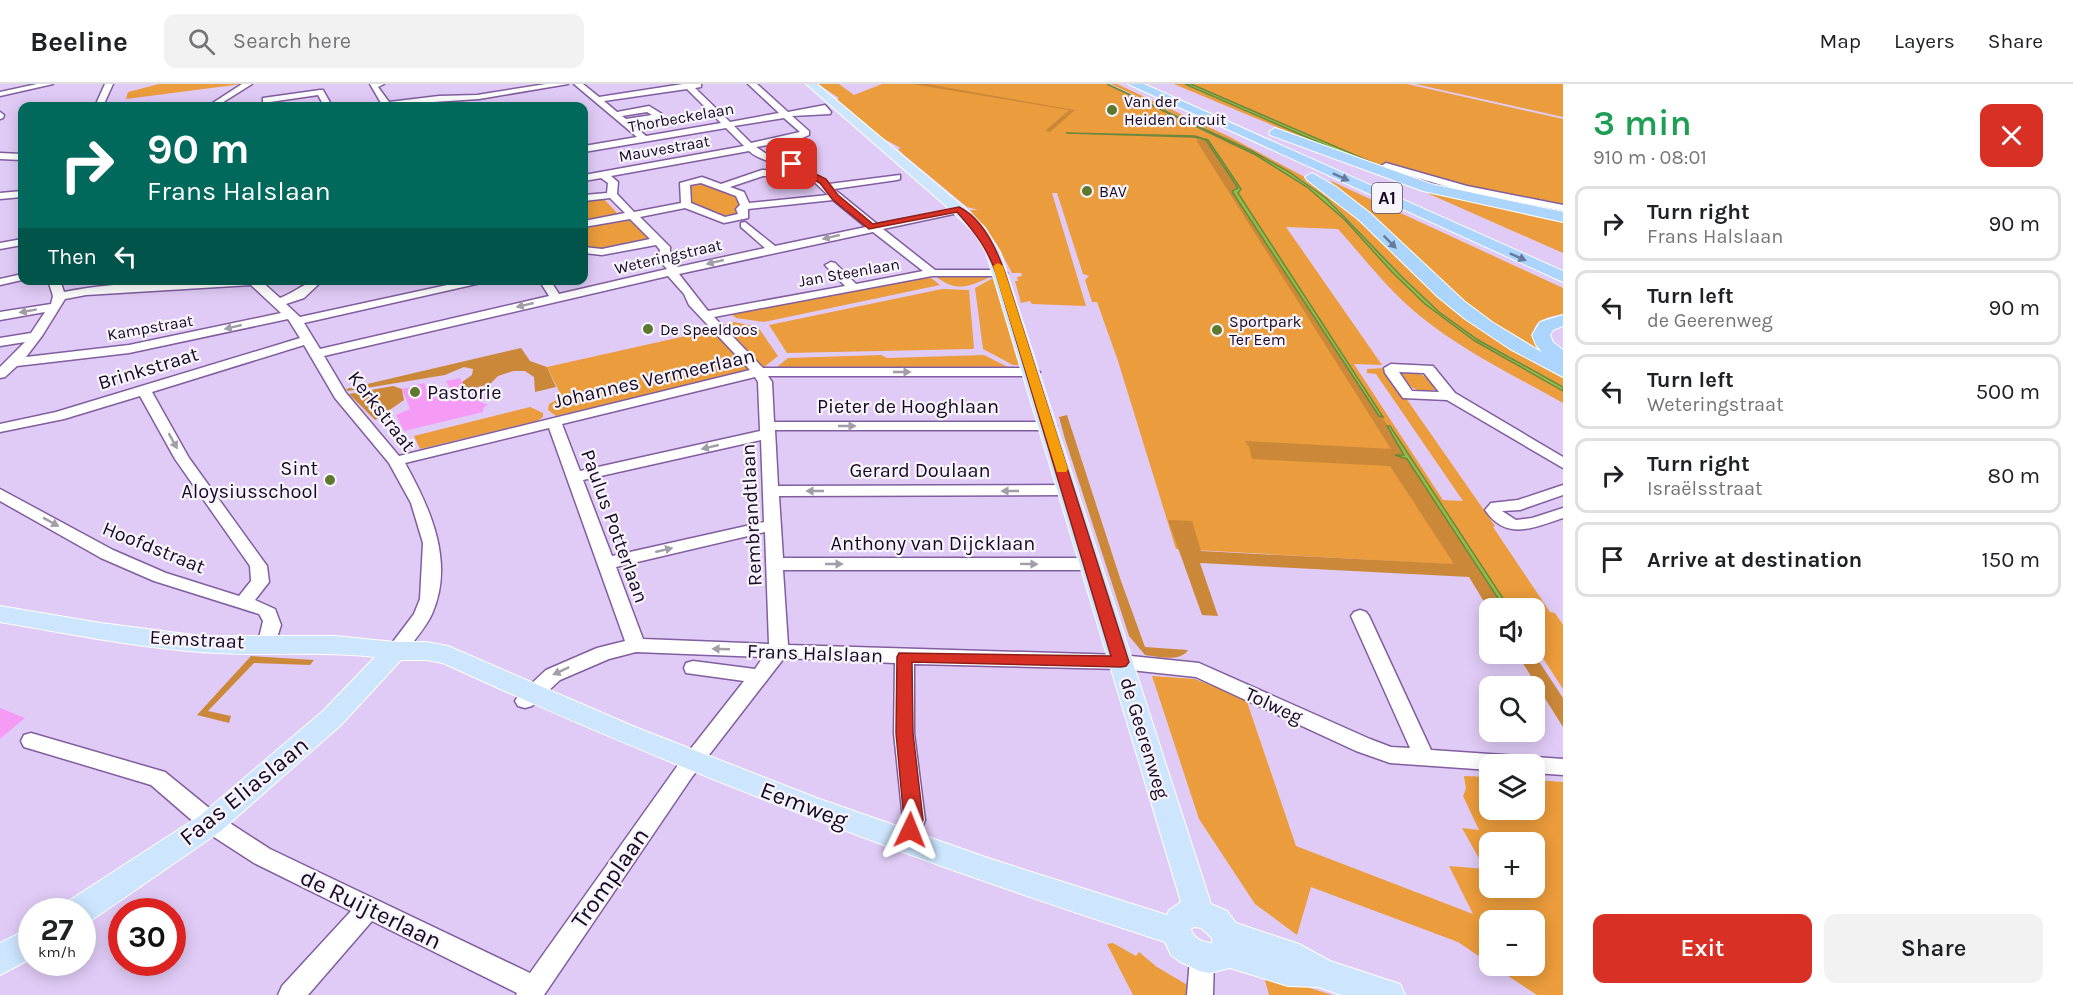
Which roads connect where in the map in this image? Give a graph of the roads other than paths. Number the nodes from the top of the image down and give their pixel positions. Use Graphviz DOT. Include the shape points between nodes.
graph roads {
  1 [pos="48,84"];
  2 [pos="109,84"];
  3 [pos="248,84"];
  4 [pos="380,84"];
  5 [pos="493,84"];
  6 [pos="564,84"];
  7 [pos="578,84"];
  8 [pos="702,84"];
  9 [pos="752,84"];
  10 [pos="811,84"];
  11 [pos="1134,84"];
  12 [pos="1159,84"];
  13 [pos="688,85"];
  14 [pos="0,94"];
  15 [pos="480,96"];
  16 [pos="436,98"];
  17 [pos="101,102"];
  18 [pos="219,102"];
  19 [pos="266,102"];
  20 [pos="326,102"];
  21 [pos="385,102"];
  22 [pos="408,102"];
  23 [pos="473,102"];
  24 [pos="597,102"];
  25 [pos="802,112"];
  26 [pos="615,115"];
  27 [pos="784,115"];
  28 [pos="1211,119"];
  29 [pos="1239,119"];
  30 [pos="624,122"];
  31 [pos="727,124"];
  32 [pos="642,137"];
  33 [pos="588,144"];
  34 [pos="750,147"];
  35 [pos="588,148"];
  36 [pos="0,156"];
  37 [pos="18,157"];
  38 [pos="766,158"];
  39 [pos="1386,166"];
  40 [pos="762,173"];
  41 [pos="808,174"];
  42 [pos="604,175"];
  43 [pos="588,177"];
  44 [pos="897,177"];
  45 [pos="723,186"];
  46 [pos="837,192"];
  47 [pos="18,194"];
  48 [pos="612,195"];
  49 [pos="0,196"];
  50 [pos="588,198"];
  51 [pos="686,204"];
  52 [pos="745,206"];
  53 [pos="1563,208"];
  54 [pos="959,210"];
  55 [pos="633,215"];
  56 [pos="1563,217"];
  57 [pos="740,222"];
  58 [pos="588,223"];
  59 [pos="872,227"];
  60 [pos="659,242"];
  61 [pos="18,243"];
  62 [pos="0,246"];
  63 [pos="588,250"];
  64 [pos="773,250"];
  65 [pos="1552,256"];
  66 [pos="831,265"];
  67 [pos="673,271"];
  68 [pos="932,273"];
  69 [pos="1001,273"];
  70 [pos="1563,277"];
  71 [pos="18,278"];
  72 [pos="0,282"];
  73 [pos="55,285"];
  74 [pos="177,285"];
  75 [pos="258,285"];
  76 [pos="312,285"];
  77 [pos="463,285"];
  78 [pos="547,285"];
  79 [pos="854,288"];
  80 [pos="556,298"];
  81 [pos="57,301"];
  82 [pos="278,303"];
  83 [pos="705,315"];
  84 [pos="0,316"];
  85 [pos="293,318"];
  86 [pos="1563,320"];
  87 [pos="36,336"];
  88 [pos="307,340"];
  89 [pos="0,342"];
  90 [pos="315,354"];
  91 [pos="1563,360"];
  92 [pos="14,362"];
  93 [pos="1563,371"];
  94 [pos="759,372"];
  95 [pos="1033,372"];
  96 [pos="0,374"];
  97 [pos="144,390"];
  98 [pos="1450,396"];
  99 [pos="554,421"];
  100 [pos="1049,426"];
  101 [pos="0,428"];
  102 [pos="767,430"];
  103 [pos="396,461"];
  104 [pos="1563,463"];
  105 [pos="576,477"];
  106 [pos="772,490"];
  107 [pos="1068,490"];
  108 [pos="1563,490"];
  109 [pos="0,494"];
  110 [pos="1563,513"];
  111 [pos="772,525"];
  112 [pos="607,563"];
  113 [pos="775,564"];
  114 [pos="1091,564"];
  115 [pos="243,603"];
  116 [pos="0,614"];
  117 [pos="1360,616"];
  118 [pos="267,642"];
  119 [pos="636,645"];
  120 [pos="395,651"];
  121 [pos="779,651"];
  122 [pos="904,657"];
  123 [pos="1121,662"];
  124 [pos="693,668"];
  125 [pos="758,676"];
  126 [pos="530,697"];
  127 [pos="30,741"];
  128 [pos="1424,757"];
  129 [pos="692,761"];
  130 [pos="1479,761"];
  131 [pos="1545,766"];
  132 [pos="1563,767"];
  133 [pos="211,823"];
  134 [pos="906,842"];
  135 [pos="96,900"];
  136 [pos="370,907"];
  137 [pos="1187,923"];
  138 [pos="1218,948"];
  139 [pos="532,991"];
  140 [pos="291,995"];
  141 [pos="1200,995"];
  142 [pos="1389,995"];
  1 -- 14 [label="street"];
  2 -- 17 [label="street"];
  3 -- 18 [label="street"];
  4 -- 21 [label="street" via="374,85"];
  5 -- 15 [label="street"];
  6 -- 15 [label="street"];
  7 -- 24 [label="street"];
  8 -- 13 [label="street"];
  9 -- 27 [label="street"];
  10 -- 54 [label="main road, de Geerenweg"];
  11 -- 28 [label="highway, A1"];
  12 -- 29 [label="highway, A1"];
  13 -- 24 [label="street"];
  13 -- 31 [label="street"];
  15 -- 16 [label="street"];
  15 -- 23 [label="street"];
  16 -- 22 [label="street"];
  19 -- 20 [label="street" via="320,92"];
  24 -- 26 [label="street"];
  25 -- 27 [label="street, Thorbeckelaan"];
  26 -- 30 [label="street"];
  26 -- 30 [label="street" via="649,109 658,116"];
  27 -- 31 [label="street, Thorbeckelaan"];
  27 -- 34 [label="street, Mauvestraat" via="806,133"];
  28 -- 70 [label="highway, A1, one-way"];
  28 -- 93 [label="highway, A1, one-way" via="1333,190 1460,306"];
  29 -- 56 [label="highway, A1" via="1428,188"];
  29 -- 65 [label="highway, A1"];
  30 -- 32 [label="street"];
  31 -- 32 [label="street, Thorbeckelaan"];
  31 -- 34 [label="street"];
  32 -- 33 [label="street, Thorbeckelaan"];
  32 -- 35 [label="street, Thorbeckelaan"];
  34 -- 38 [label="street"];
  34 -- 42 [label="street, Mauvestraat"];
  36 -- 37 [label="street"];
  38 -- 40 [label="street"];
  38 -- 41 [label="street" via="780,159"];
  39 -- 53 [label="street" via="1448,185"];
  40 -- 41 [label="street"];
  40 -- 45 [label="street"];
  41 -- 46 [label="street"];
  42 -- 43 [label="street, Mauvestraat"];
  42 -- 48 [label="street" via="613,182"];
  44 -- 46 [label="street"];
  45 -- 51 [label="street" via="702,180 685,183"];
  45 -- 52 [label="street" via="740,194"];
  46 -- 52 [label="street"];
  46 -- 59 [label="street"];
  47 -- 49 [label="street"];
  48 -- 50 [label="street"];
  48 -- 55 [label="street, Rembrandtlaan"];
  51 -- 55 [label="street"];
  51 -- 57 [label="street" via="724,220"];
  52 -- 57 [label="street"];
  54 -- 59 [label="street, Weteringstraat"];
  54 -- 69 [label="main road, de Geerenweg" via="980,231"];
  55 -- 58 [label="street"];
  55 -- 60 [label="street, Rembrandtlaan"];
  57 -- 64 [label="street"];
  59 -- 64 [label="street, Weteringstraat, one-way"];
  59 -- 68 [label="street"];
  60 -- 63 [label="street" via="602,252"];
  60 -- 67 [label="street, Rembrandtlaan" via="666,249 664,258"];
  61 -- 62 [label="street"];
  64 -- 67 [label="street, Weteringstraat, one-way"];
  66 -- 79 [label="street"];
  67 -- 80 [label="street, Weteringstraat"];
  67 -- 83 [label="street, Rembrandtlaan"];
  68 -- 69 [label="street, Jan Steenlaan"];
  68 -- 79 [label="street, Jan Steenlaan"];
  69 -- 95 [label="main road, de Geerenweg"];
  71 -- 72 [label="street"];
  73 -- 81 [label="street"];
  74 -- 81 [label="street" via="86,291"];
  75 -- 82 [label="street, Kerkstraat"];
  76 -- 82 [label="street" via="300,295"];
  77 -- 85 [label="street, Kampstraat"];
  78 -- 80 [label="street"];
  79 -- 83 [label="street, Jan Steenlaan"];
  80 -- 90 [label="street, Weteringstraat, one-way"];
  81 -- 84 [label="street, one-way"];
  81 -- 87 [label="street"];
  82 -- 85 [label="street, Kerkstraat"];
  83 -- 94 [label="street, Rembrandtlaan"];
  85 -- 88 [label="street, Kerkstraat"];
  85 -- 92 [label="street, Kampstraat, one-way" via="129,349"];
  86 -- 91 [label="highway" via="1546,326 1541,335 1545,345"];
  87 -- 89 [label="street"];
  87 -- 92 [label="street"];
  88 -- 90 [label="street, Kerkstraat"];
  88 -- 97 [label="street, Brinkstraat"];
  90 -- 103 [label="street, Kerkstraat" via="340,394"];
  92 -- 96 [label="street"];
  94 -- 95 [label="street, Johannes Vermeerlaan, one-way"];
  94 -- 99 [label="street, Johannes Vermeerlaan"];
  94 -- 102 [label="street, Rembrandtlaan" via="765,382"];
  95 -- 100 [label="main road, de Geerenweg"];
  97 -- 101 [label="street, Brinkstraat" via="59,416"];
  97 -- 115 [label="street, one-way" via="182,459 258,566 260,582"];
  98 -- 104 [label="street"];
  99 -- 103 [label="street, Johannes Vermeerlaan"];
  99 -- 105 [label="street, Paulus Potterlaan"];
  102 -- 100 [label="street, Pieter de Hooghlaan, one-way"];
  100 -- 107 [label="main road, de Geerenweg"];
  102 -- 105 [label="street, Pieter de Hooghlaan, one-way"];
  102 -- 106 [label="street, Rembrandtlaan"];
  103 -- 120 [label="street, Kerkstraat" via="419,503 431,543 431,583 422,615"];
  105 -- 112 [label="street, Paulus Potterlaan"];
  107 -- 106 [label="street, Gerard Doulaan, one-way"];
  106 -- 111 [label="street, Rembrandtlaan"];
  107 -- 114 [label="main road, de Geerenweg"];
  108 -- 110 [label="street" via="1493,510 1500,519 1521,526"];
  109 -- 115 [label="street, Hoofdstraat, one-way" via="107,554 160,577"];
  112 -- 111 [label="street, one-way"];
  111 -- 113 [label="street, Rembrandtlaan"];
  112 -- 119 [label="street, Paulus Potterlaan"];
  113 -- 114 [label="street, Anthony van Dijcklaan, one-way"];
  113 -- 121 [label="street, Rembrandtlaan"];
  114 -- 123 [label="main road, de Geerenweg"];
  115 -- 118 [label="street, Hoofdstraat" via="271,615"];
  116 -- 118 [label="main road, Eemstraat" via="201,644"];
  117 -- 128 [label="street"];
  118 -- 120 [label="main road, Eemstraat"];
  121 -- 119 [label="street, Frans Halslaan, one-way"];
  119 -- 126 [label="street, Frans Halslaan, one-way" via="562,670"];
  120 -- 126 [label="main road, Eemweg" via="437,665 474,668"];
  120 -- 133 [label="main road, Faas Eliaslaan" via="332,718"];
  121 -- 122 [label="street, Frans Halslaan"];
  121 -- 125 [label="street"];
  122 -- 123 [label="street, Frans Halslaan"];
  122 -- 134 [label="street" via="904,733 914,820"];
  123 -- 128 [label="street, Tolweg" via="1199,670 1363,745 1390,755"];
  123 -- 137 [label="main road, de Geerenweg" via="1190,880"];
  124 -- 125 [label="street"];
  125 -- 129 [label="street"];
  126 -- 129 [label="main road, Eemweg"];
  127 -- 133 [label="street, de Ruijterlaan" via="158,778"];
  128 -- 130 [label="street, Tolweg"];
  129 -- 134 [label="main road, Eemweg"];
  129 -- 139 [label="street, Tromplaan"];
  131 -- 132 [label="street, Tolweg"];
  133 -- 135 [label="main road, Faas Eliaslaan"];
  133 -- 136 [label="street, de Ruijterlaan" via="262,856"];
  134 -- 137 [label="main road, Eemweg"];
  136 -- 139 [label="street, de Ruijterlaan"];
  136 -- 140 [label="street"];
  137 -- 138 [label="main road, Eemweg" via="1215,920"];
  137 -- 138 [label="main road" via="1178,939 1188,951"];
  138 -- 141 [label="street"];
  138 -- 142 [label="main road" via="1288,971 1323,974"];
}
